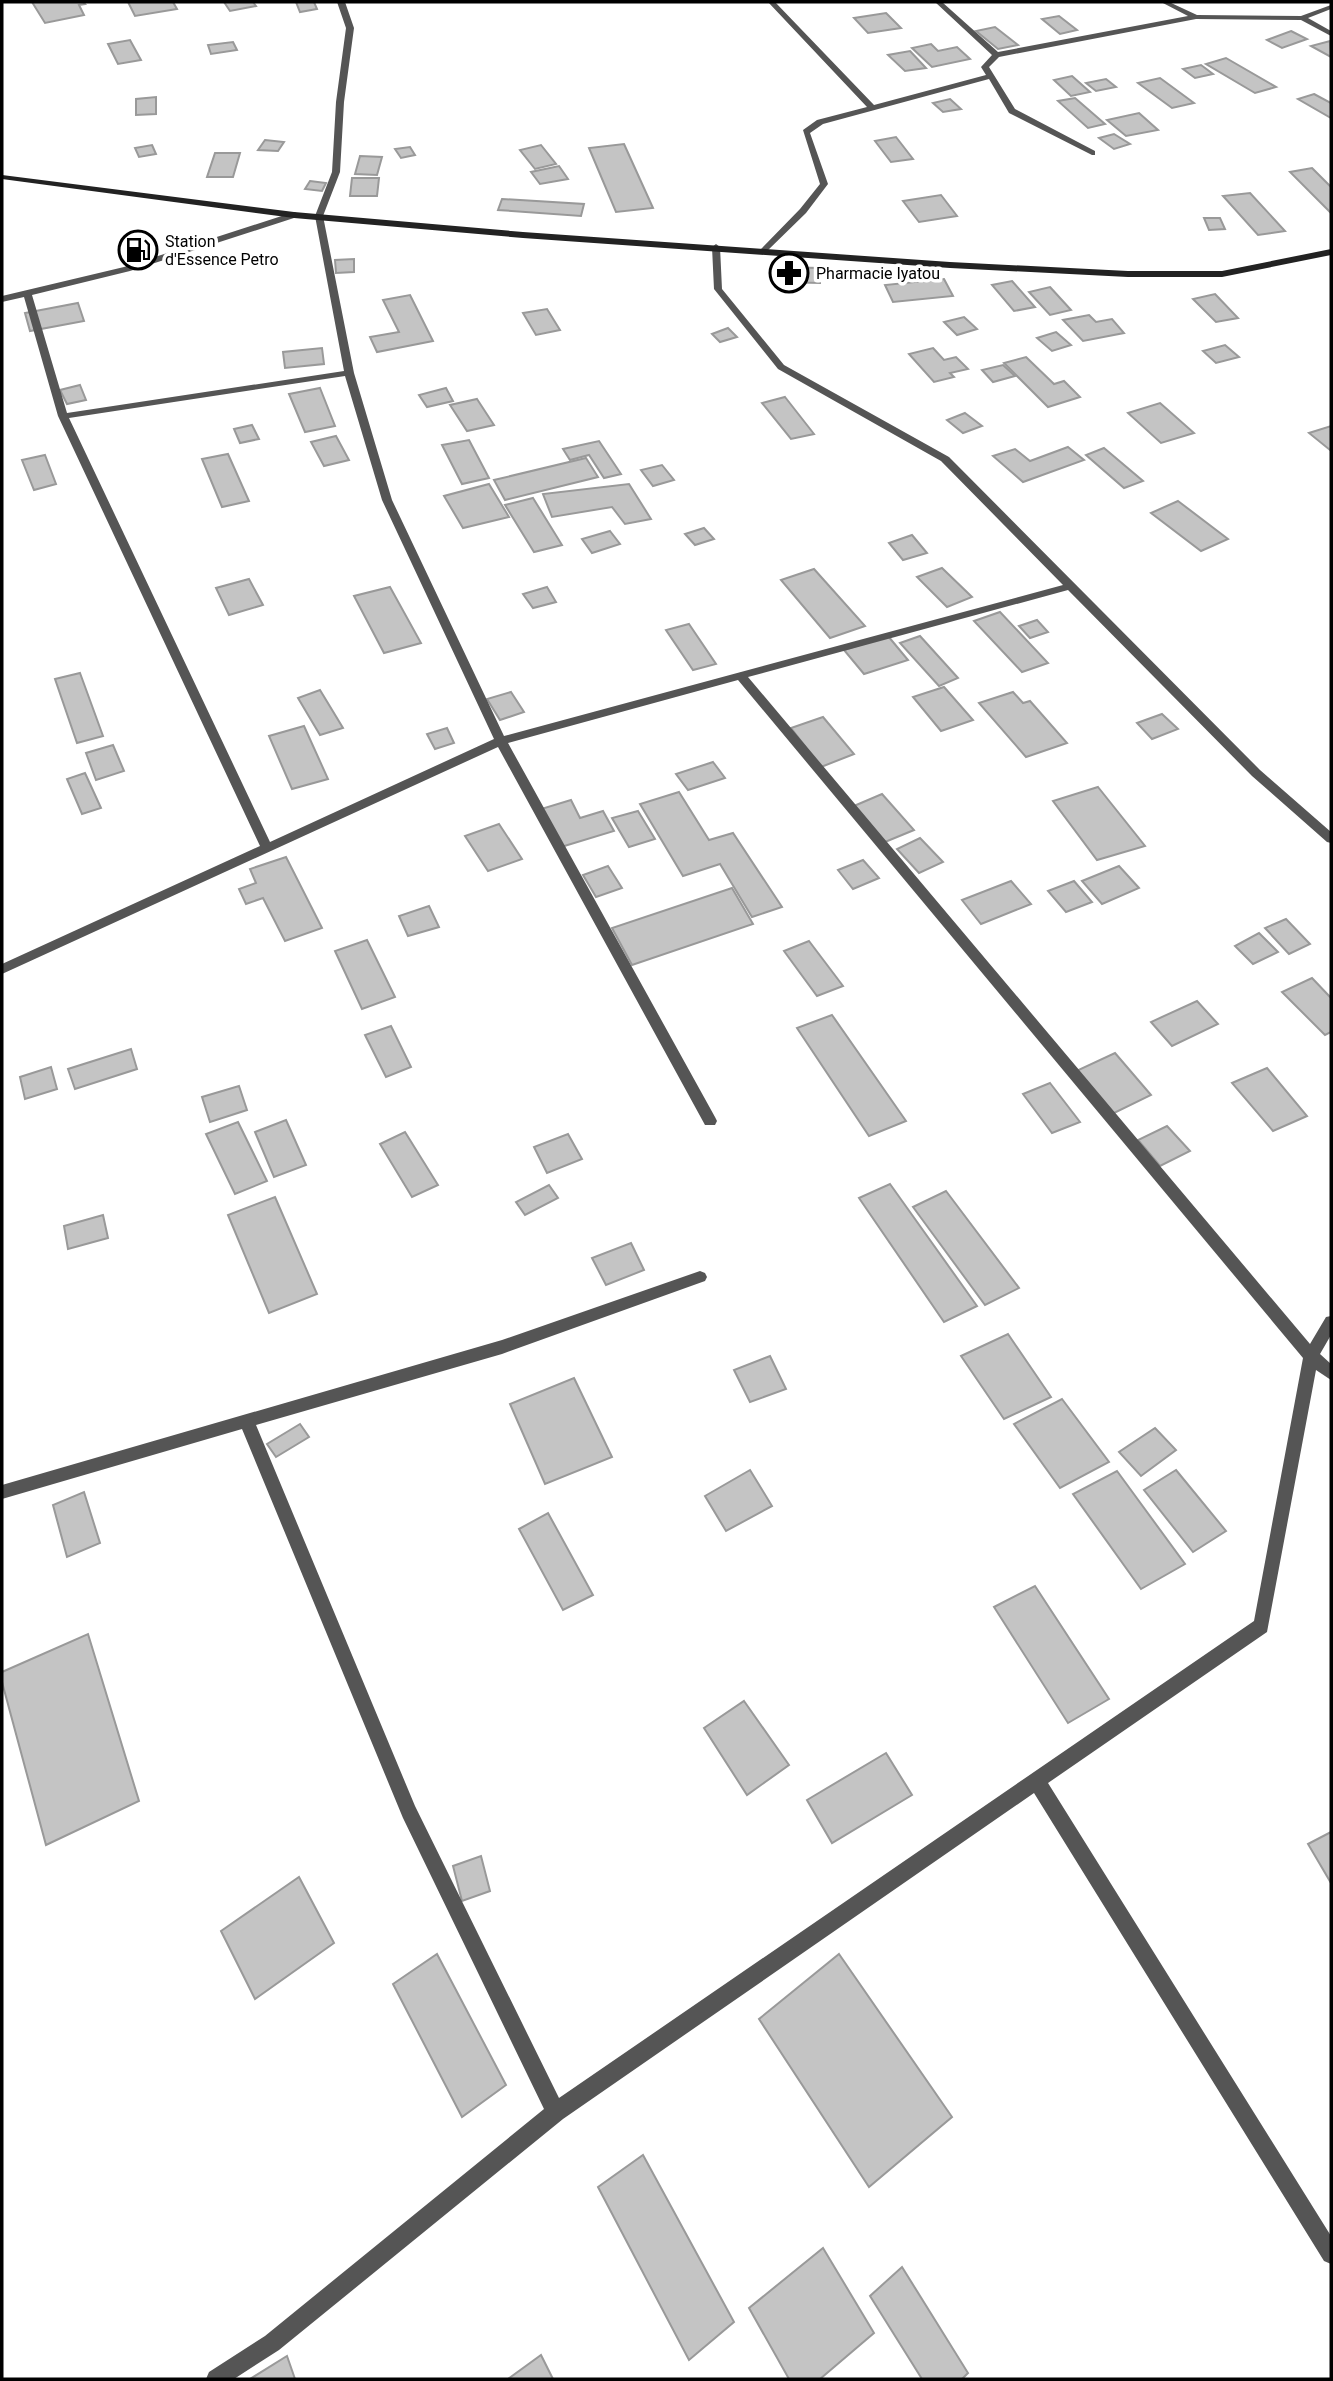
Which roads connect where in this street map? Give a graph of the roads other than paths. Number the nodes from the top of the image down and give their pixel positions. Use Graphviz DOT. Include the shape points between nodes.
graph roads {
  1 [pos="341,2"];
  2 [pos="771,2"];
  3 [pos="938,2"];
  4 [pos="1164,2"];
  5 [pos="1331,7"];
  6 [pos="1196,17"];
  7 [pos="1302,18"];
  8 [pos="1331,34"];
  9 [pos="996,55"];
  10 [pos="991,76"];
  11 [pos="874,109"];
  12 [pos="1091,153"];
  13 [pos="2,177"];
  14 [pos="293,215"];
  15 [pos="319,216"];
  16 [pos="716,247"];
  17 [pos="764,251"];
  18 [pos="1330,253"];
  19 [pos="27,293"];
  20 [pos="2,299"];
  21 [pos="349,373"];
  22 [pos="63,416"];
  23 [pos="1070,586"];
  24 [pos="741,676"];
  25 [pos="501,741"];
  26 [pos="1331,839"];
  27 [pos="266,846"];
  28 [pos="2,969"];
  29 [pos="710,1121"];
  30 [pos="700,1278"];
  31 [pos="1331,1322"];
  32 [pos="1311,1356"];
  33 [pos="1331,1373"];
  34 [pos="247,1423"];
  35 [pos="2,1492"];
  36 [pos="1036,1780"];
  37 [pos="556,2112"];
  38 [pos="1331,2253"];
  39 [pos="216,2379"];
  1 -- 15 [label="street" via="350,28 336,172"];
  2 -- 11 [label="street"];
  3 -- 9 [label="street"];
  4 -- 6 [label="street"];
  5 -- 7 [label="street"];
  6 -- 7 [label="street"];
  6 -- 9 [label="street"];
  7 -- 8 [label="street"];
  9 -- 10 [label="street" via="985,67"];
  10 -- 11 [label="street"];
  10 -- 12 [label="street" via="1012,111"];
  11 -- 17 [label="street" via="820,122 806,132 824,184"];
  13 -- 14 [label="street"];
  14 -- 15 [label="street"];
  14 -- 19 [label="street" via="127,269"];
  15 -- 16 [label="street"];
  15 -- 21 [label="street"];
  16 -- 17 [label="street"];
  16 -- 23 [label="street" via="718,289 780,367 945,459"];
  17 -- 18 [label="street" via="1182,274 1222,274"];
  19 -- 20 [label="street"];
  19 -- 22 [label="street"];
  21 -- 22 [label="street"];
  21 -- 25 [label="street" via="387,500"];
  22 -- 27 [label="street"];
  23 -- 24 [label="street"];
  23 -- 26 [label="street" via="1255,773"];
  24 -- 25 [label="street"];
  24 -- 32 [label="street"];
  25 -- 27 [label="street"];
  25 -- 29 [label="street"];
  27 -- 28 [label="street"];
  30 -- 34 [label="street" via="502,1347"];
  31 -- 32 [label="street"];
  32 -- 33 [label="street"];
  32 -- 36 [label="street" via="1261,1626"];
  34 -- 35 [label="street"];
  34 -- 37 [label="street" via="409,1812"];
  36 -- 37 [label="street"];
  36 -- 38 [label="street"];
  37 -- 39 [label="street" via="272,2343"];
}
